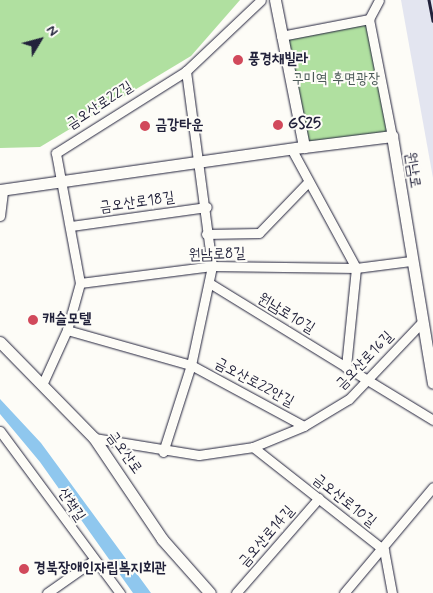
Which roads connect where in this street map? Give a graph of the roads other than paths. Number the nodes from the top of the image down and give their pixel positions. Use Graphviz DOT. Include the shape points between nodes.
graph roads {
  1 [pos="261,0"];
  2 [pos="274,0"];
  3 [pos="379,0"];
  4 [pos="369,19"];
  5 [pos="282,36"];
  6 [pos="186,71"];
  7 [pos="392,136"];
  8 [pos="304,147"];
  9 [pos="292,150"];
  10 [pos="199,160"];
  11 [pos="61,180"];
  12 [pos="308,182"];
  13 [pos="1,190"];
  14 [pos="207,207"];
  15 [pos="0,216"];
  16 [pos="71,226"];
  17 [pos="206,234"];
  18 [pos="411,262"];
  19 [pos="212,266"];
  20 [pos="356,268"];
  21 [pos="80,283"];
  22 [pos="211,284"];
  23 [pos="422,322"];
  24 [pos="67,330"];
  25 [pos="0,342"];
  26 [pos="191,365"];
  27 [pos="346,367"];
  28 [pos="368,379"];
  29 [pos="433,383"];
  30 [pos="42,385"];
  31 [pos="433,420"];
  32 [pos="304,426"];
  33 [pos="0,431"];
  34 [pos="94,438"];
  35 [pos="253,448"];
  36 [pos="163,452"];
  37 [pos="433,487"];
  38 [pos="319,498"];
  39 [pos="384,550"];
  40 [pos="94,560"];
  41 [pos="48,593"];
  42 [pos="120,593"];
  43 [pos="210,593"];
  44 [pos="236,593"];
  45 [pos="344,593"];
  46 [pos="392,593"];
  1 -- 6 [label="street, 금오산로22길"];
  2 -- 5 [label="street"];
  3 -- 4 [label="street"];
  4 -- 5 [label="street"];
  4 -- 7 [label="street"];
  5 -- 8 [label="street"];
  6 -- 10 [label="street"];
  6 -- 11 [label="street, 금오산로22길" via="56,153"];
  7 -- 8 [label="street, 원남로"];
  7 -- 18 [label="street, 원남로"];
  8 -- 9 [label="street"];
  9 -- 10 [label="street"];
  9 -- 12 [label="street"];
  10 -- 11 [label="street"];
  10 -- 14 [label="street, 금오산로22안길"];
  11 -- 13 [label="street"];
  11 -- 16 [label="street"];
  12 -- 17 [label="street" via="259,233"];
  12 -- 20 [label="street"];
  13 -- 15 [label="street"];
  14 -- 16 [label="street, 금오산로18길"];
  14 -- 17 [label="street, 금오산로22안길"];
  16 -- 21 [label="street"];
  17 -- 19 [label="street, 금오산로22안길"];
  18 -- 20 [label="street, 원남로8길"];
  18 -- 23 [label="street, 원남로"];
  19 -- 20 [label="street, 원남로8길"];
  19 -- 21 [label="street, 원남로8길"];
  19 -- 22 [label="street, 금오산로22안길"];
  20 -- 27 [label="street"];
  21 -- 24 [label="street"];
  22 -- 26 [label="street, 금오산로22안길"];
  22 -- 27 [label="street, 원남로10길"];
  23 -- 28 [label="street, 금오산로16길"];
  23 -- 29 [label="street, 원남로"];
  24 -- 26 [label="street"];
  24 -- 30 [label="street"];
  25 -- 30 [label="street, 금오산로"];
  26 -- 32 [label="street, 금오산로22안길"];
  26 -- 36 [label="street, 금오산로22안길"];
  27 -- 28 [label="street"];
  28 -- 31 [label="street"];
  28 -- 32 [label="street, 금오산로16길" via="349,399"];
  30 -- 34 [label="street, 금오산로"];
  32 -- 35 [label="street, 금오산로16길"];
  33 -- 40 [label="street, 산책길"];
  34 -- 36 [label="street, 금오산로16길"];
  34 -- 43 [label="street, 금오산로" via="162,539"];
  35 -- 36 [label="street, 금오산로16길" via="199,455"];
  35 -- 38 [label="street, 금오산로10길"];
  37 -- 39 [label="street"];
  38 -- 39 [label="street, 금오산로10길"];
  38 -- 44 [label="street, 금오산로14길"];
  39 -- 45 [label="street"];
  39 -- 46 [label="street"];
  40 -- 41 [label="street"];
  40 -- 42 [label="street, 산책길"];
}
